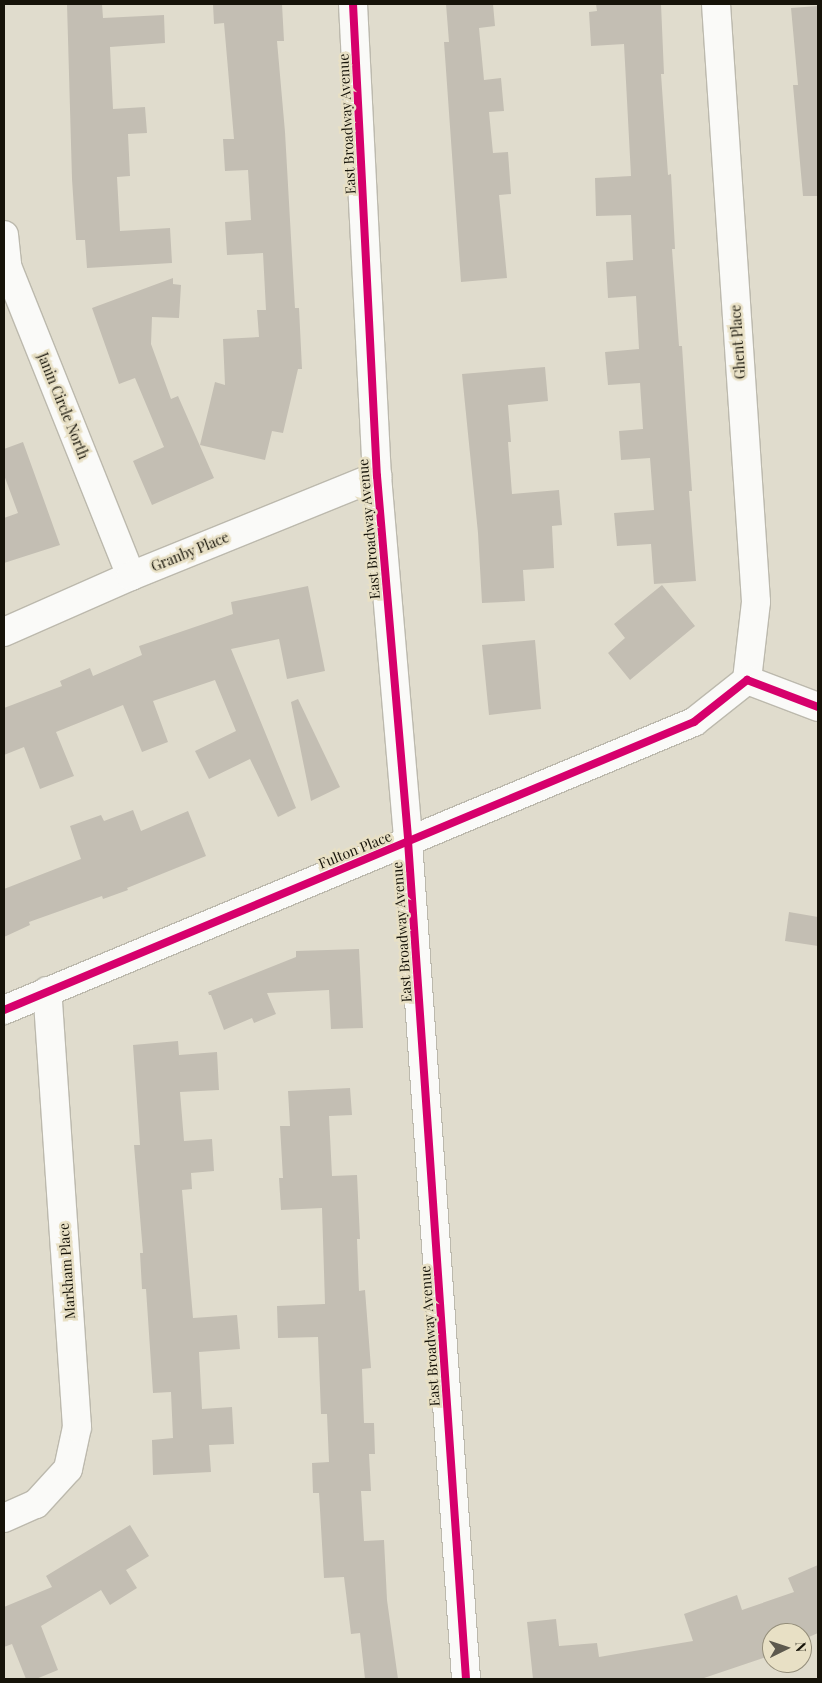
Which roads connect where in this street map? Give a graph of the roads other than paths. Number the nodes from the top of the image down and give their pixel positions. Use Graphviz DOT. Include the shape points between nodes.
graph roads {
  1 [pos="353,4"];
  2 [pos="716,4"];
  3 [pos="4,235"];
  4 [pos="5,266"];
  5 [pos="377,476"];
  6 [pos="131,576"];
  7 [pos="4,632"];
  8 [pos="747,680"];
  9 [pos="818,707"];
  10 [pos="408,842"];
  11 [pos="47,991"];
  12 [pos="4,1010"];
  13 [pos="4,1518"];
  14 [pos="466,1679"];
  1 -- 5 [label="street, East Broadway Avenue"];
  2 -- 8 [label="street, Ghent Place" via="756,602"];
  3 -- 4 [label="street, Janin Circle North"];
  4 -- 6 [label="street, Janin Circle North"];
  5 -- 6 [label="street, Granby Place"];
  5 -- 10 [label="street, East Broadway Avenue"];
  6 -- 7 [label="street, Granby Place"];
  8 -- 9 [label="street"];
  8 -- 10 [label="street, Fulton Place" via="694,722"];
  10 -- 11 [label="street, Fulton Place"];
  10 -- 14 [label="street, East Broadway Avenue"];
  11 -- 12 [label="street, Fulton Place"];
  11 -- 13 [label="street, Markham Place" via="77,1427 68,1468 36,1504"];
}
